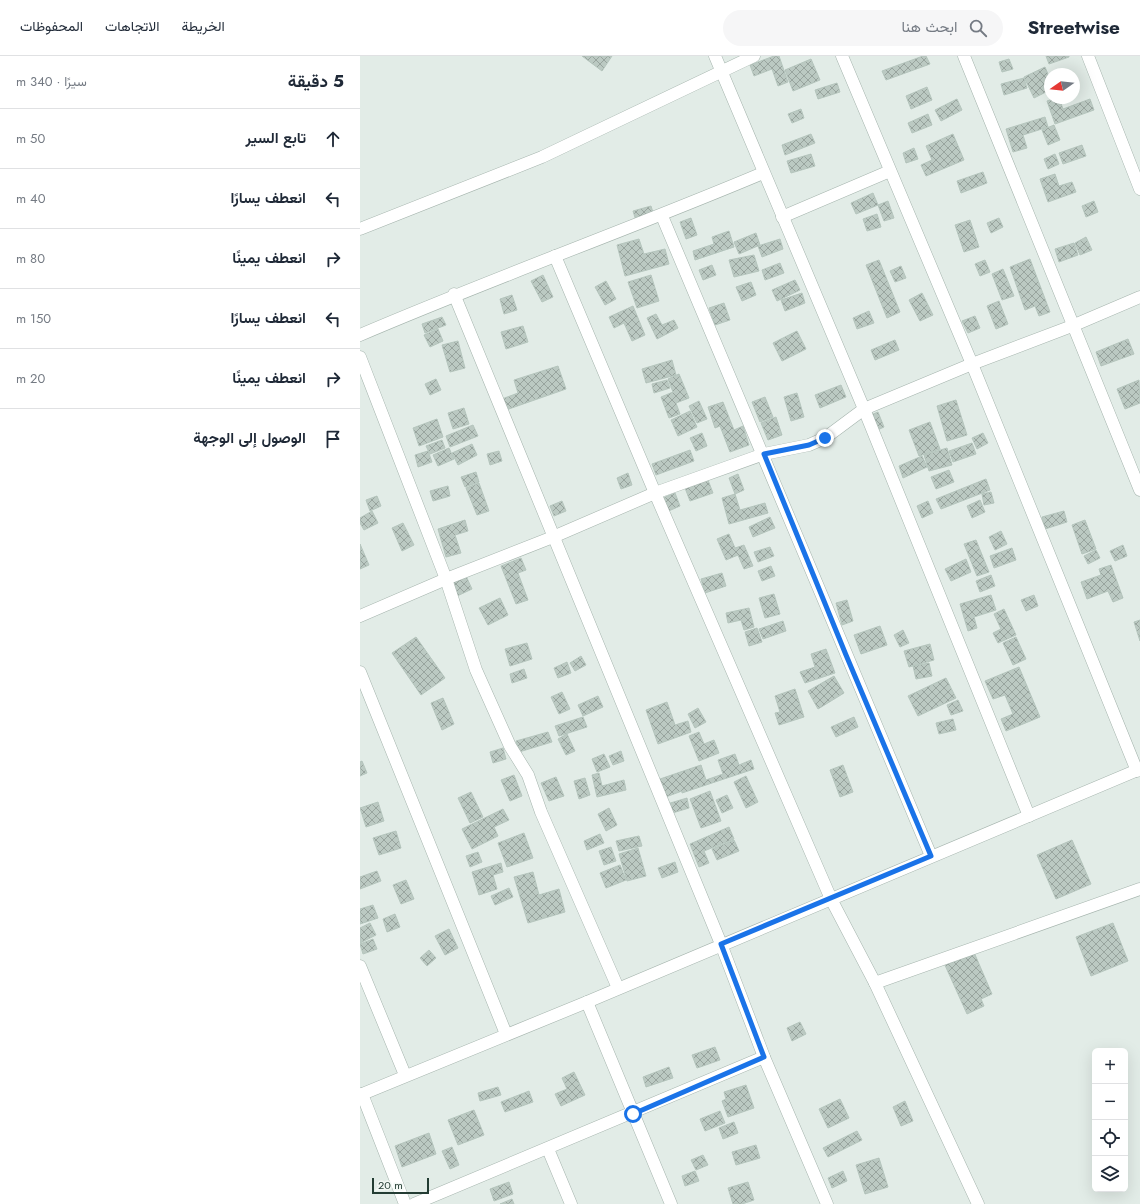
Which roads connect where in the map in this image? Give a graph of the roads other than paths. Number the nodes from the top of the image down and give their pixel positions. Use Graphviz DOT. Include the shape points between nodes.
graph roads {
  1 [pos="714,56"];
  2 [pos="754,56"];
  3 [pos="842,56"];
  4 [pos="964,56"];
  5 [pos="1088,56"];
  6 [pos="721,72"];
  7 [pos="890,171"];
  8 [pos="763,173"];
  9 [pos="1140,189"];
  10 [pos="662,216"];
  11 [pos="782,217"];
  12 [pos="360,228"];
  13 [pos="554,256"];
  14 [pos="454,294"];
  15 [pos="1140,297"];
  16 [pos="1072,326"];
  17 [pos="360,335"];
  18 [pos="360,358"];
  19 [pos="972,364"];
  20 [pos="864,410"];
  21 [pos="764,454"];
  22 [pos="1140,490"];
  23 [pos="655,493"];
  24 [pos="553,537"];
  25 [pos="446,579"];
  26 [pos="360,616"];
  27 [pos="360,672"];
  28 [pos="1139,770"];
  29 [pos="1029,816"];
  30 [pos="931,856"];
  31 [pos="1140,889"];
  32 [pos="831,899"];
  33 [pos="721,944"];
  34 [pos="360,966"];
  35 [pos="874,983"];
  36 [pos="618,988"];
  37 [pos="587,1002"];
  38 [pos="506,1034"];
  39 [pos="764,1057"];
  40 [pos="405,1075"];
  41 [pos="361,1094"];
  42 [pos="633,1114"];
  43 [pos="548,1149"];
  44 [pos="406,1204"];
  45 [pos="414,1204"];
  46 [pos="571,1204"];
  47 [pos="671,1204"];
  48 [pos="827,1204"];
  49 [pos="978,1204"];
  1 -- 6 [label="street"];
  2 -- 6 [label="street"];
  3 -- 7 [label="street"];
  4 -- 16 [label="street"];
  5 -- 9 [label="street"];
  6 -- 8 [label="street"];
  6 -- 12 [label="street" via="542,157"];
  7 -- 11 [label="street"];
  7 -- 19 [label="street"];
  8 -- 10 [label="street"];
  8 -- 11 [label="street"];
  10 -- 13 [label="street"];
  10 -- 21 [label="street"];
  11 -- 20 [label="street"];
  13 -- 14 [label="street"];
  13 -- 23 [label="street"];
  14 -- 17 [label="street"];
  14 -- 24 [label="street"];
  15 -- 16 [label="street"];
  16 -- 19 [label="street"];
  16 -- 22 [label="street"];
  18 -- 25 [label="street"];
  19 -- 20 [label="street"];
  19 -- 28 [label="street"];
  20 -- 21 [label="street" via="825,438 809,445"];
  20 -- 29 [label="street"];
  21 -- 23 [label="street"];
  21 -- 30 [label="street"];
  23 -- 24 [label="street"];
  23 -- 32 [label="street"];
  24 -- 25 [label="street"];
  24 -- 33 [label="street"];
  25 -- 26 [label="street"];
  25 -- 36 [label="street" via="476,670 510,746 528,775 541,812"];
  27 -- 38 [label="street"];
  28 -- 29 [label="street"];
  29 -- 30 [label="street"];
  30 -- 32 [label="street"];
  31 -- 35 [label="street"];
  32 -- 33 [label="street"];
  32 -- 35 [label="street"];
  33 -- 36 [label="street"];
  33 -- 39 [label="street"];
  34 -- 40 [label="street"];
  35 -- 49 [label="street"];
  36 -- 37 [label="street"];
  37 -- 38 [label="street"];
  37 -- 42 [label="street"];
  38 -- 40 [label="street"];
  39 -- 42 [label="street"];
  39 -- 48 [label="street"];
  40 -- 41 [label="street"];
  41 -- 44 [label="street"];
  42 -- 43 [label="street"];
  42 -- 47 [label="street"];
  43 -- 45 [label="street"];
  43 -- 46 [label="street"];
}
